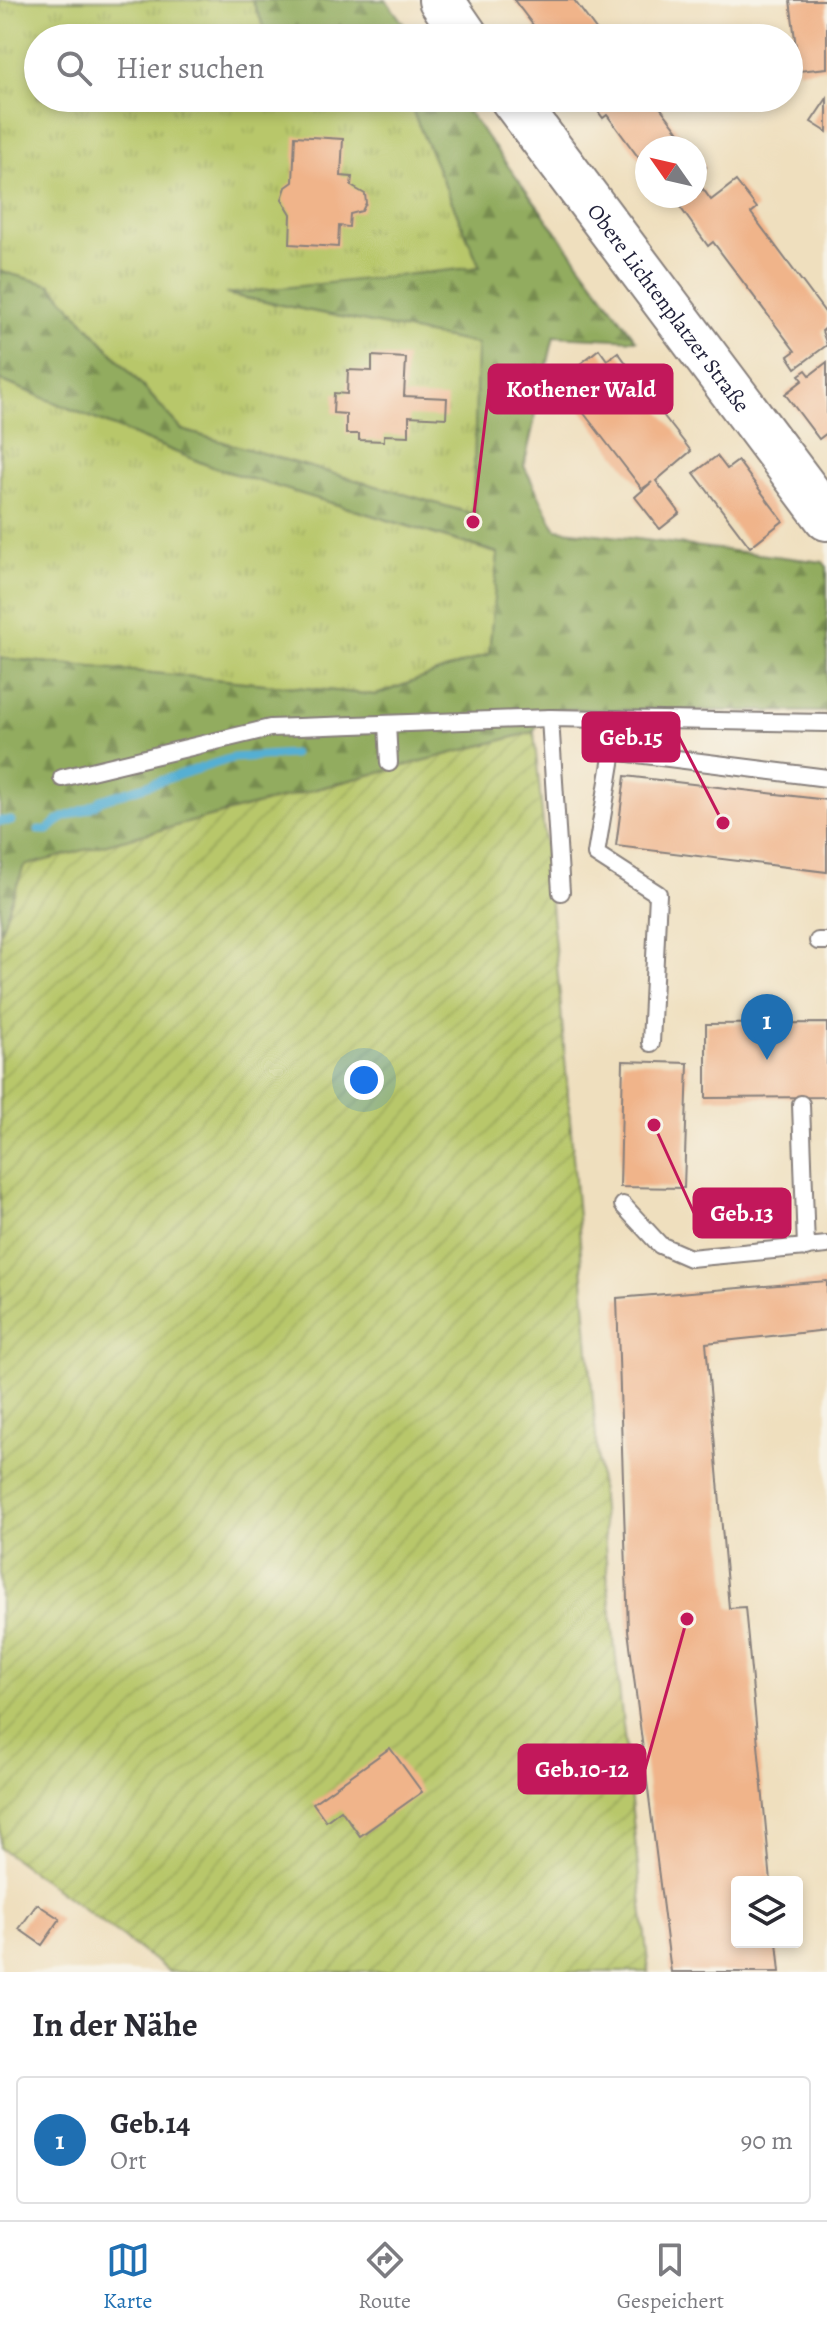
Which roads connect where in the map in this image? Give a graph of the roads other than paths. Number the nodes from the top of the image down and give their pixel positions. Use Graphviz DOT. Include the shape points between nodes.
graph roads {
  1 [pos="441,0"];
  2 [pos="457,24"];
  3 [pos="522,112"];
  4 [pos="827,518"];
  5 [pos="550,718"];
  6 [pos="827,723"];
  7 [pos="387,724"];
  8 [pos="389,763"];
  9 [pos="62,778"];
  10 [pos="827,778"];
  11 [pos="561,892"];
  12 [pos="651,1043"];
  13 [pos="801,1104"];
  14 [pos="623,1205"];
  15 [pos="827,1245"];
  16 [pos="806,1248"];
  1 -- 2 [label="main road"];
  3 -- 4 [label="main road, Obere Lichtenplatzer Straße"];
  5 -- 6 [label="lane"];
  5 -- 7 [label="lane"];
  5 -- 11 [label="lane"];
  7 -- 8 [label="lane"];
  7 -- 9 [label="lane" via="270,728"];
  10 -- 12 [label="lane" via="613,751 596,854 658,894"];
  13 -- 16 [label="lane"];
  14 -- 16 [label="lane" via="660,1245 690,1258"];
  15 -- 16 [label="lane"];
}
